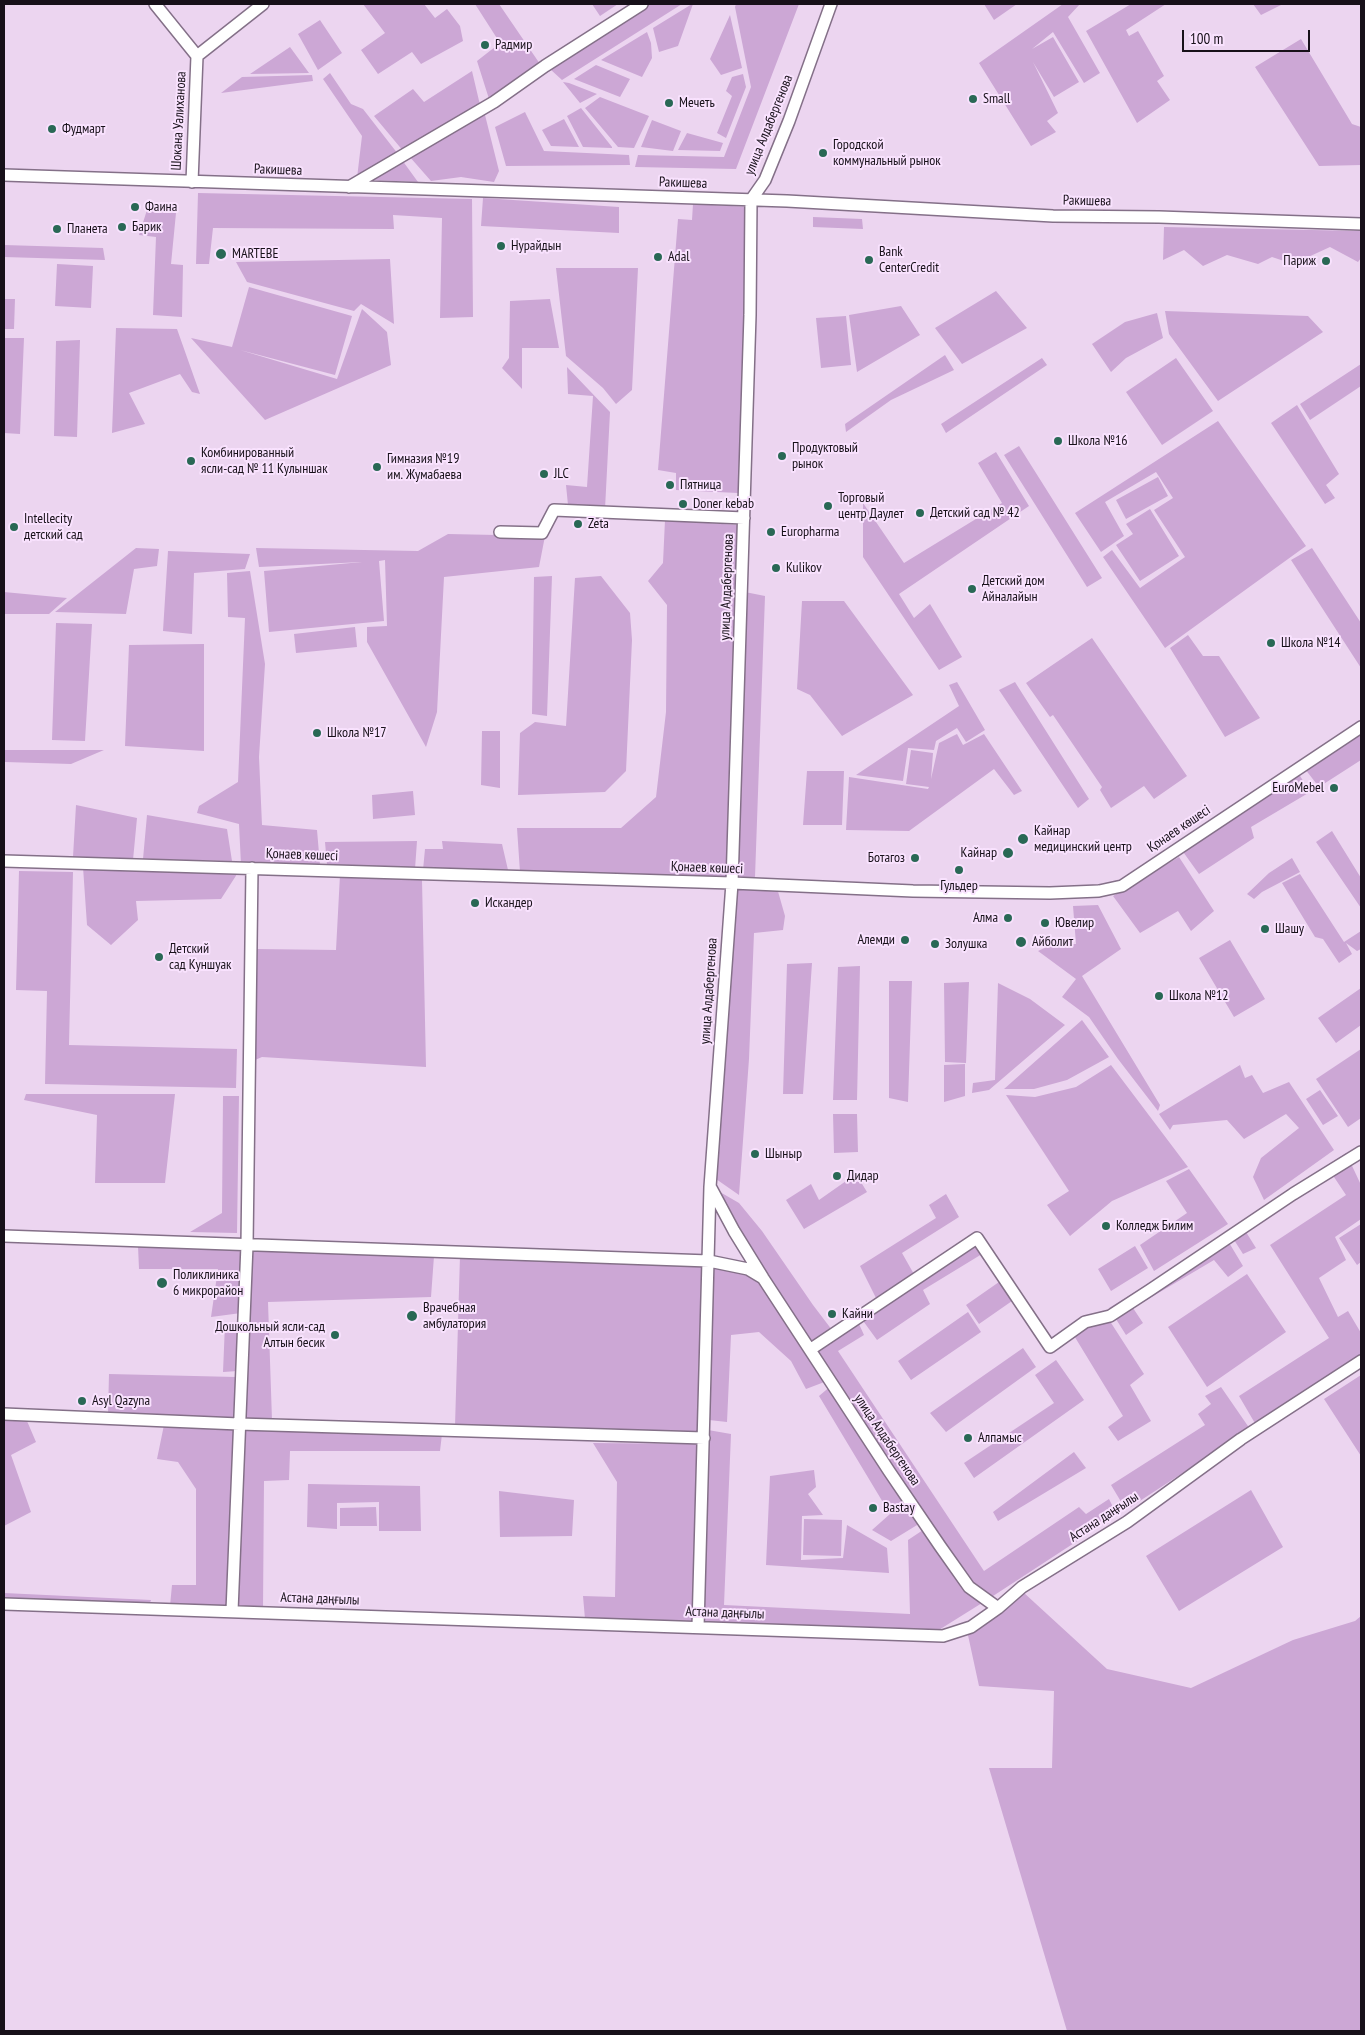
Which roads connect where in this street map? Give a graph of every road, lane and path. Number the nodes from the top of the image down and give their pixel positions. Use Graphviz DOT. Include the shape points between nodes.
graph roads {
  1 [pos="155,4"];
  2 [pos="263,4"];
  3 [pos="642,4"];
  4 [pos="831,4"];
  5 [pos="197,56"];
  6 [pos="4,175"];
  7 [pos="192,182"];
  8 [pos="348,187"];
  9 [pos="751,200"];
  10 [pos="1361,224"];
  11 [pos="744,518"];
  12 [pos="500,532"];
  13 [pos="1361,727"];
  14 [pos="4,861"];
  15 [pos="252,868"];
  16 [pos="732,883"];
  17 [pos="1361,1152"];
  18 [pos="710,1187"];
  19 [pos="4,1236"];
  20 [pos="247,1244"];
  21 [pos="709,1262"];
  22 [pos="763,1278"];
  23 [pos="811,1349"];
  24 [pos="1361,1361"];
  25 [pos="4,1414"];
  26 [pos="240,1424"];
  27 [pos="704,1438"];
  28 [pos="4,1604"];
  29 [pos="998,1608"];
  30 [pos="232,1611"];
  31 [pos="698,1627"];
  1 -- 5 [label="street"];
  2 -- 5 [label="street, Шокана Уалиханова"];
  3 -- 8 [label="street" via="494,102"];
  4 -- 9 [label="street, улица Алдабергенова" via="768,172"];
  5 -- 7 [label="street, Шокана Уалиханова"];
  6 -- 7 [label="street, Ракишева"];
  7 -- 8 [label="street, Ракишева"];
  8 -- 9 [label="street, Ракишева"];
  9 -- 10 [label="street, Ракишева" via="1053,216"];
  9 -- 11 [label="street, улица Алдабергенова"];
  11 -- 12 [label="street" via="554,510 542,533"];
  11 -- 16 [label="street, улица Алдабергенова"];
  13 -- 16 [label="street, Қонаев көшесі" via="1122,886 1099,891 1050,893"];
  14 -- 15 [label="street, Қонаев көшесі"];
  15 -- 16 [label="street, Қонаев көшесі"];
  15 -- 20 [label="street"];
  16 -- 18 [label="street, улица Алдабергенова"];
  17 -- 23 [label="street" via="1110,1316 1085,1322 1050,1347 976,1238"];
  18 -- 21 [label="street, улица Алдабергенова"];
  18 -- 22 [label="street, улица Алдабергенова"];
  19 -- 20 [label="street"];
  20 -- 21 [label="street"];
  20 -- 26 [label="street"];
  21 -- 22 [label="street" via="748,1269"];
  21 -- 27 [label="street, улица Алдабергенова"];
  22 -- 23 [label="street, улица Алдабергенова"];
  23 -- 29 [label="street, улица Алдабергенова" via="969,1587"];
  24 -- 29 [label="street, Астана даңғылы" via="1241,1439 1127,1522 1022,1587"];
  25 -- 26 [label="street"];
  26 -- 27 [label="street"];
  26 -- 30 [label="street"];
  27 -- 31 [label="street, улица Алдабергенова"];
  28 -- 30 [label="street, Астана даңғылы"];
  29 -- 31 [label="street, Астана даңғылы" via="971,1627 943,1636"];
  30 -- 31 [label="street, Астана даңғылы"];
}
